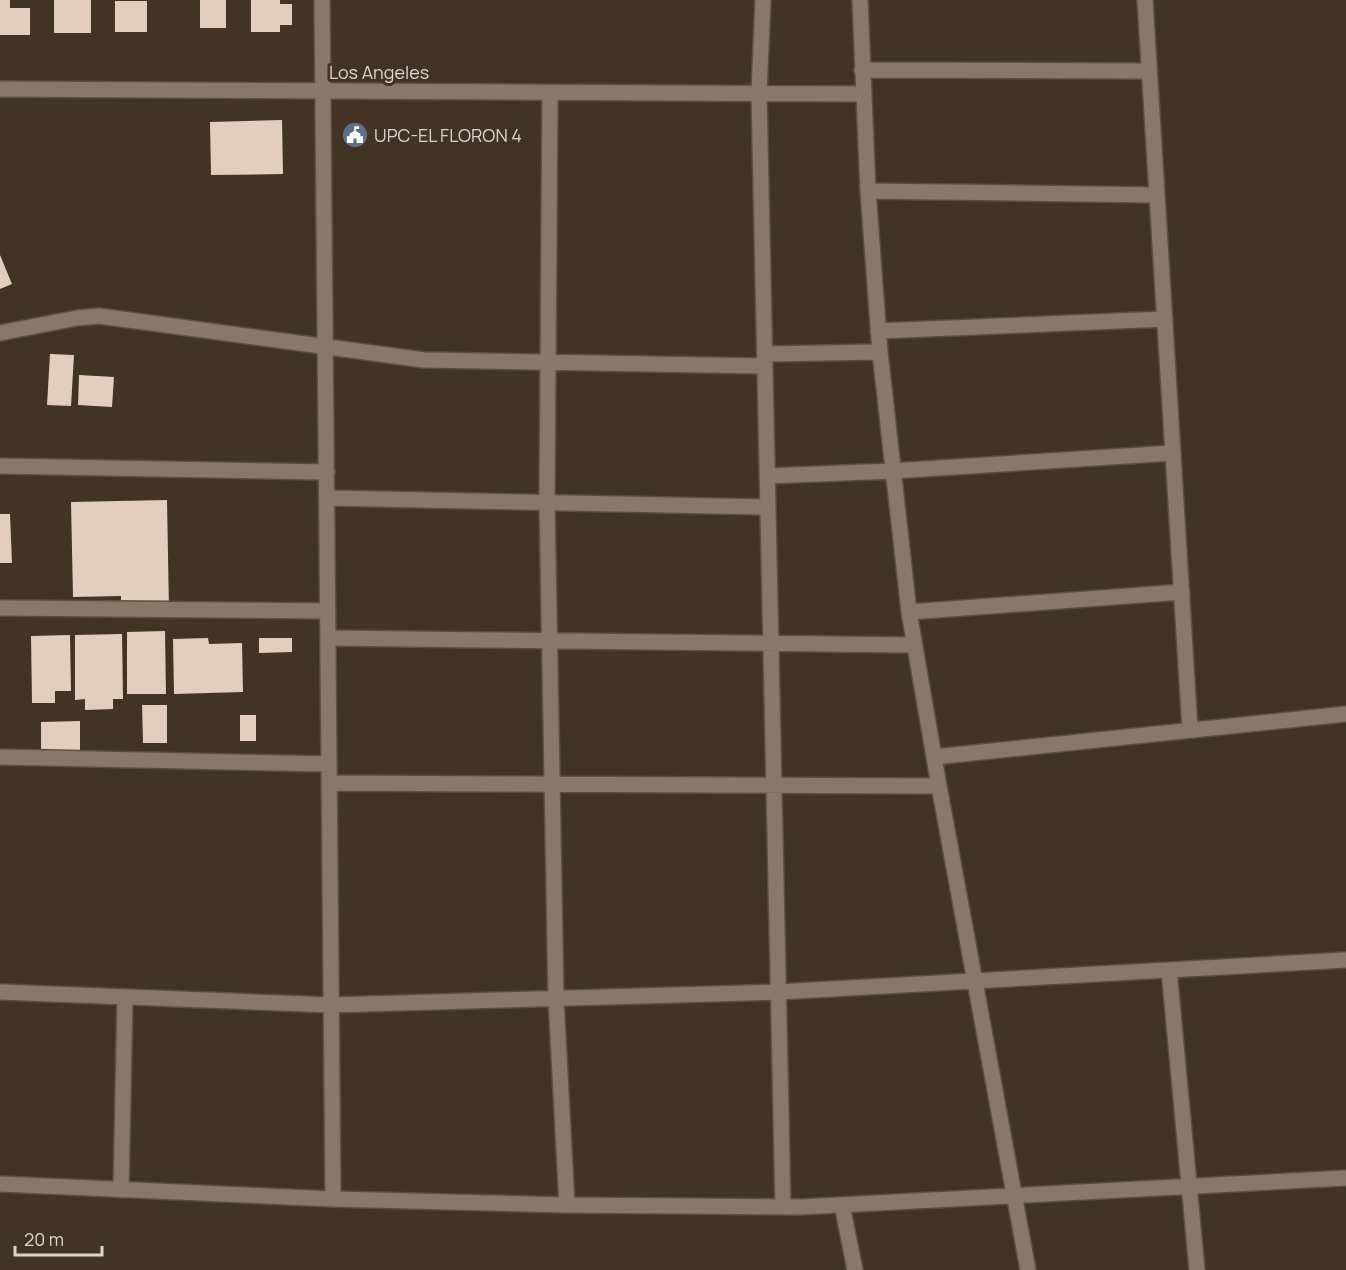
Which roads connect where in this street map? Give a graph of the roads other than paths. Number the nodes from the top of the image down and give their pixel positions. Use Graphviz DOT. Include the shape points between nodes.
graph roads {
  1 [pos="322,0"];
  2 [pos="763,0"];
  3 [pos="860,0"];
  4 [pos="1145,0"];
  5 [pos="862,70"];
  6 [pos="1149,71"];
  7 [pos="0,89"];
  8 [pos="323,91"];
  9 [pos="550,93"];
  10 [pos="759,93"];
  11 [pos="863,94"];
  12 [pos="868,190"];
  13 [pos="1157,195"];
  14 [pos="1165,319"];
  15 [pos="878,331"];
  16 [pos="0,333"];
  17 [pos="325,346"];
  18 [pos="880,352"];
  19 [pos="765,360"];
  20 [pos="548,362"];
  21 [pos="1173,453"];
  22 [pos="0,466"];
  23 [pos="892,471"];
  24 [pos="327,472"];
  25 [pos="767,476"];
  26 [pos="327,498"];
  27 [pos="547,502"];
  28 [pos="768,507"];
  29 [pos="1182,592"];
  30 [pos="0,608"];
  31 [pos="328,610"];
  32 [pos="909,612"];
  33 [pos="328,638"];
  34 [pos="549,640"];
  35 [pos="771,643"];
  36 [pos="915,645"];
  37 [pos="1346,714"];
  38 [pos="1190,730"];
  39 [pos="0,757"];
  40 [pos="934,757"];
  41 [pos="329,764"];
  42 [pos="330,783"];
  43 [pos="552,784"];
  44 [pos="774,785"];
  45 [pos="939,786"];
  46 [pos="1346,960"];
  47 [pos="1169,970"];
  48 [pos="975,981"];
  49 [pos="0,992"];
  50 [pos="778,992"];
  51 [pos="125,997"];
  52 [pos="556,999"];
  53 [pos="331,1005"];
  54 [pos="1346,1178"];
  55 [pos="0,1184"];
  56 [pos="1190,1186"];
  57 [pos="121,1190"];
  58 [pos="1014,1196"];
  59 [pos="333,1199"];
  60 [pos="567,1205"];
  61 [pos="842,1205"];
  62 [pos="783,1207"];
  63 [pos="855,1270"];
  64 [pos="1028,1270"];
  65 [pos="1197,1270"];
  1 -- 8 [label="street"];
  2 -- 10 [label="street"];
  3 -- 5 [label="street"];
  4 -- 6 [label="street"];
  5 -- 6 [label="street"];
  5 -- 11 [label="street"];
  6 -- 13 [label="street"];
  7 -- 8 [label="street, Los Angeles"];
  8 -- 9 [label="street, Los Angeles"];
  8 -- 17 [label="street"];
  9 -- 10 [label="street, Los Angeles"];
  9 -- 20 [label="street"];
  10 -- 11 [label="street, Los Angeles"];
  10 -- 19 [label="street"];
  11 -- 12 [label="street"];
  12 -- 13 [label="street"];
  12 -- 15 [label="street"];
  13 -- 14 [label="street"];
  14 -- 15 [label="street"];
  14 -- 21 [label="street"];
  15 -- 18 [label="street"];
  16 -- 17 [label="street" via="99,316"];
  17 -- 20 [label="street" via="424,360"];
  17 -- 24 [label="street"];
  18 -- 19 [label="street"];
  18 -- 23 [label="street"];
  19 -- 20 [label="street"];
  19 -- 25 [label="street"];
  20 -- 27 [label="street"];
  21 -- 23 [label="street"];
  21 -- 29 [label="street"];
  22 -- 24 [label="street"];
  23 -- 25 [label="street"];
  23 -- 32 [label="street"];
  24 -- 26 [label="street"];
  25 -- 28 [label="street"];
  26 -- 27 [label="street"];
  26 -- 31 [label="street"];
  27 -- 28 [label="street"];
  27 -- 34 [label="street"];
  28 -- 35 [label="street"];
  29 -- 32 [label="street"];
  29 -- 38 [label="street"];
  30 -- 31 [label="street"];
  31 -- 33 [label="street"];
  32 -- 36 [label="street"];
  33 -- 34 [label="street"];
  33 -- 41 [label="street"];
  34 -- 35 [label="street"];
  34 -- 43 [label="street"];
  35 -- 36 [label="street"];
  35 -- 44 [label="street"];
  36 -- 40 [label="street"];
  37 -- 38 [label="street"];
  38 -- 40 [label="street"];
  39 -- 41 [label="street"];
  40 -- 45 [label="street"];
  41 -- 42 [label="street"];
  42 -- 43 [label="street"];
  42 -- 53 [label="street"];
  43 -- 44 [label="street"];
  43 -- 52 [label="street"];
  44 -- 45 [label="street"];
  44 -- 50 [label="street"];
  45 -- 48 [label="street"];
  46 -- 47 [label="street"];
  47 -- 48 [label="street"];
  47 -- 56 [label="street"];
  48 -- 50 [label="street"];
  48 -- 58 [label="street"];
  49 -- 51 [label="street"];
  50 -- 52 [label="street"];
  50 -- 62 [label="street"];
  51 -- 53 [label="street"];
  51 -- 57 [label="street"];
  52 -- 53 [label="street"];
  52 -- 60 [label="street"];
  53 -- 59 [label="street"];
  54 -- 56 [label="street"];
  55 -- 57 [label="street"];
  56 -- 58 [label="street"];
  56 -- 65 [label="street"];
  57 -- 59 [label="street"];
  58 -- 61 [label="street"];
  58 -- 64 [label="street"];
  59 -- 60 [label="street"];
  60 -- 62 [label="street"];
  61 -- 62 [label="street"];
  61 -- 63 [label="street"];
}
